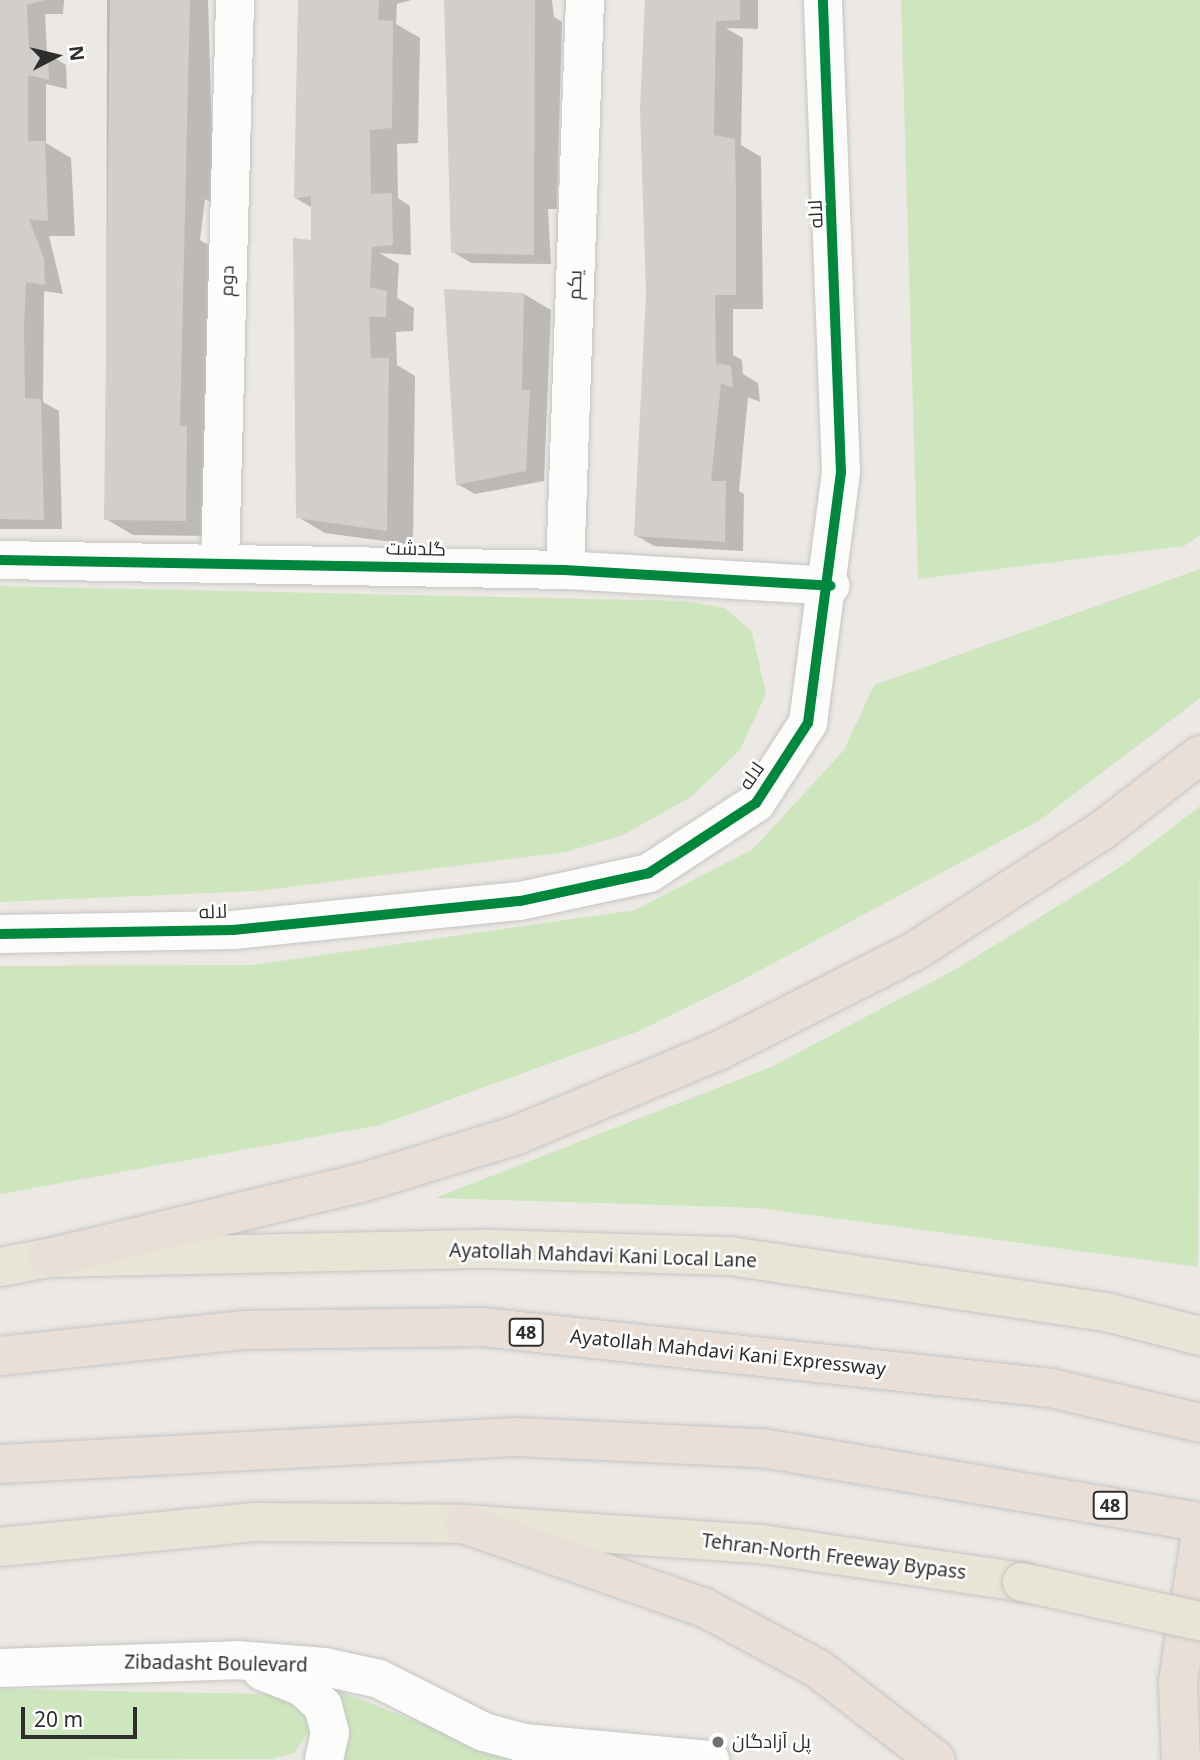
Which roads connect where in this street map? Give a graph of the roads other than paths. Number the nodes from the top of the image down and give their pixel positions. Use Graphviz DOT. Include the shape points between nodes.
graph roads {
  1 [pos="235,0"];
  2 [pos="585,0"];
  3 [pos="823,0"];
  4 [pos="0,560"];
  5 [pos="220,563"];
  6 [pos="565,570"];
  7 [pos="831,586"];
  8 [pos="1200,755"];
  9 [pos="0,934"];
  10 [pos="48,1258"];
  11 [pos="0,1267"];
  12 [pos="1200,1336"];
  13 [pos="0,1356"];
  14 [pos="1200,1423"];
  15 [pos="0,1464"];
  16 [pos="1200,1522"];
  17 [pos="464,1524"];
  18 [pos="1200,1539"];
  19 [pos="0,1548"];
  20 [pos="1200,1621"];
  21 [pos="236,1660"];
  22 [pos="0,1668"];
  23 [pos="324,1760"];
  24 [pos="710,1760"];
  25 [pos="936,1760"];
  26 [pos="1181,1760"];
  1 -- 5 [label="street, دوم"];
  2 -- 6 [label="street, یکم"];
  3 -- 7 [label="street, لاله" via="841,472"];
  4 -- 5 [label="street, گلدشت"];
  5 -- 6 [label="street, گلدشت"];
  6 -- 7 [label="street, گلدشت"];
  7 -- 9 [label="street, لاله" via="808,723 756,803 649,873 520,901 233,930"];
  8 -- 10 [label="highway" via="1100,832 915,951 718,1051 505,1139 361,1183"];
  10 -- 11 [label="main road, Ayatollah Mahdavi Kani Local Lane"];
  10 -- 12 [label="main road, Ayatollah Mahdavi Kani Local Lane" via="490,1249 730,1256 1110,1313"];
  13 -- 14 [label="highway, Ayatollah Mahdavi Kani Expressway / 48" via="243,1330 482,1327 1051,1388"];
  15 -- 16 [label="highway, 48" via="516,1437 762,1448 1020,1488"];
  17 -- 19 [label="main road" via="255,1522"];
  17 -- 20 [label="main road, Tehran-North Freeway Bypass, bridge" via="761,1544 1021,1582"];
  17 -- 25 [label="highway" via="703,1607 817,1668"];
  18 -- 26 [label="highway" via="1178,1681"];
  21 -- 22 [label="street, Zibadasht Boulevard"];
  21 -- 23 [label="street" via="302,1687 323,1706 330,1732"];
  21 -- 24 [label="street, Zibadasht Boulevard" via="325,1667 379,1679 484,1732 524,1743"];
}
